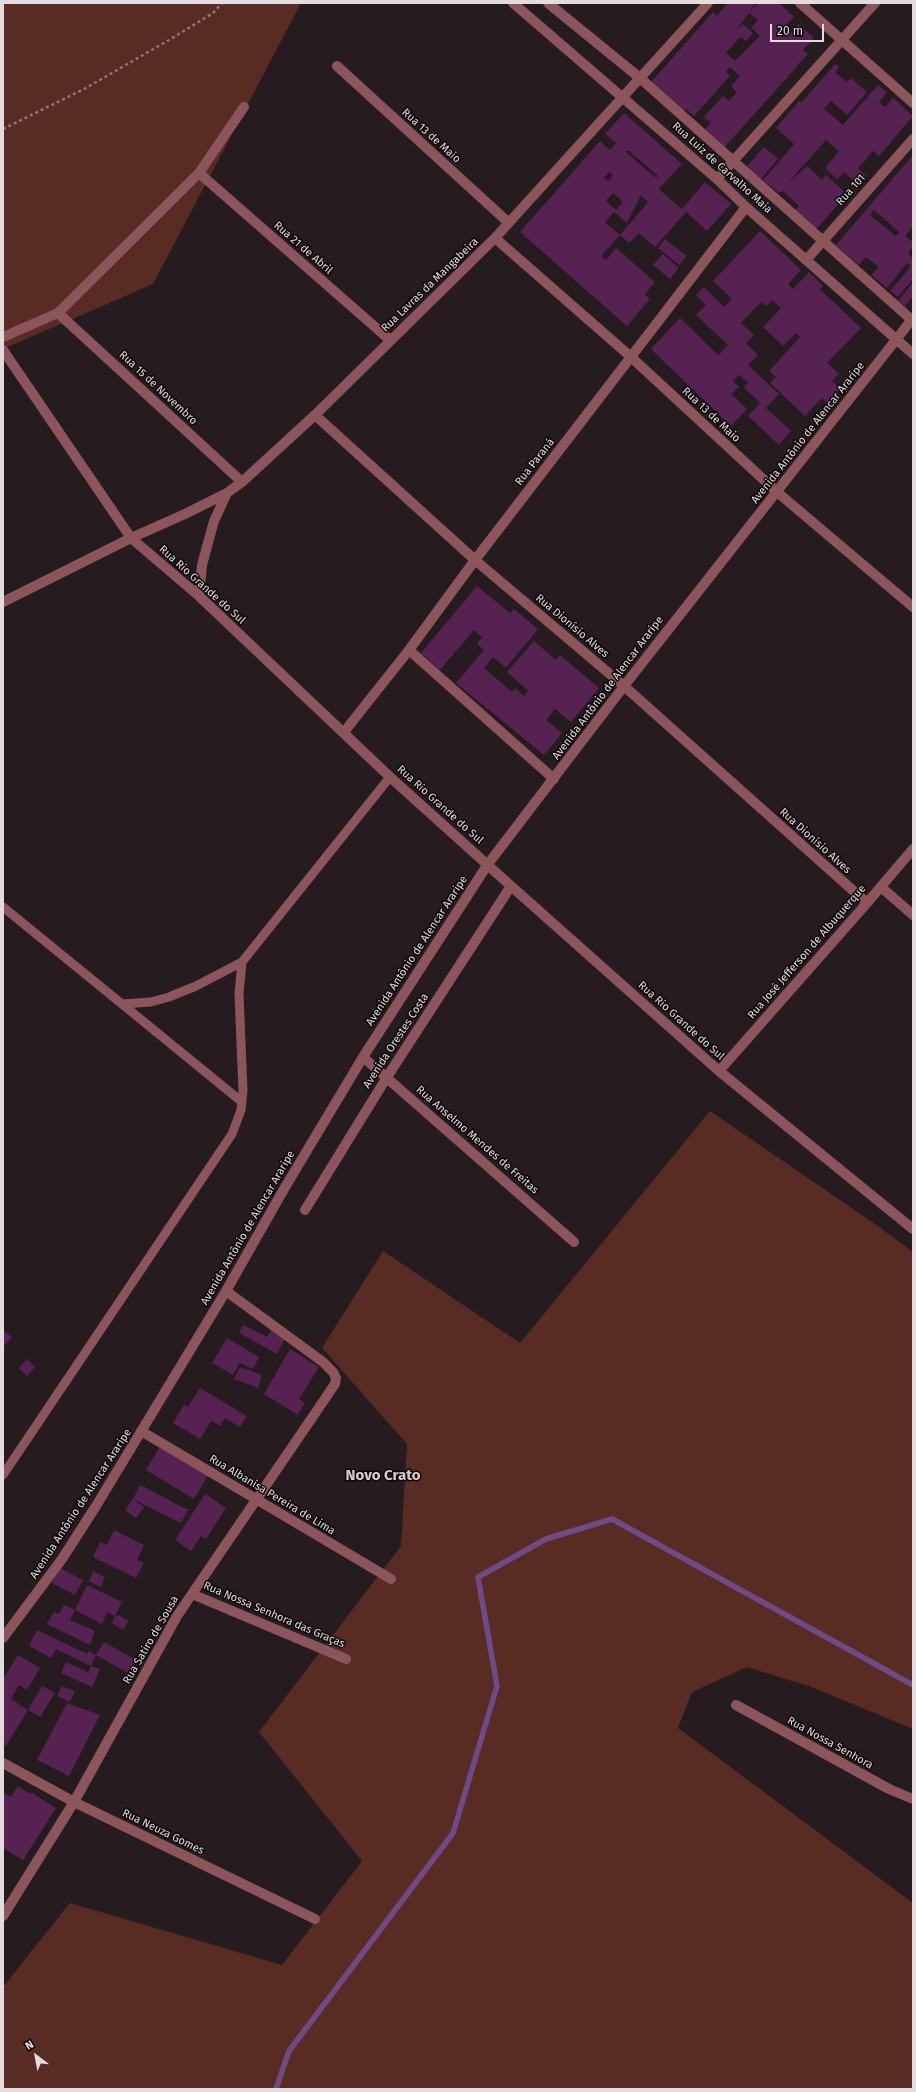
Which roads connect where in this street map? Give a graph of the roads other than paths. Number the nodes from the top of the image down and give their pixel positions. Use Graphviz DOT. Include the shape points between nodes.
graph roads {
  1 [pos="513,3"];
  2 [pos="548,3"];
  3 [pos="708,3"];
  4 [pos="800,3"];
  5 [pos="875,3"];
  6 [pos="843,40"];
  7 [pos="337,66"];
  8 [pos="640,78"];
  9 [pos="623,97"];
  10 [pos="913,103"];
  11 [pos="244,107"];
  12 [pos="913,138"];
  13 [pos="734,160"];
  14 [pos="199,173"];
  15 [pos="717,179"];
  16 [pos="746,207"];
  17 [pos="508,223"];
  18 [pos="496,238"];
  19 [pos="821,241"];
  20 [pos="807,259"];
  21 [pos="58,313"];
  22 [pos="913,320"];
  23 [pos="3,337"];
  24 [pos="390,340"];
  25 [pos="896,340"];
  26 [pos="3,350"];
  27 [pos="913,354"];
  28 [pos="631,357"];
  29 [pos="315,415"];
  30 [pos="242,482"];
  31 [pos="777,492"];
  32 [pos="227,493"];
  33 [pos="131,538"];
  34 [pos="475,560"];
  35 [pos="199,596"];
  36 [pos="3,602"];
  37 [pos="913,607"];
  38 [pos="409,650"];
  39 [pos="624,686"];
  40 [pos="344,732"];
  41 [pos="390,777"];
  42 [pos="554,779"];
  43 [pos="913,849"];
  44 [pos="488,864"];
  45 [pos="511,886"];
  46 [pos="881,887"];
  47 [pos="867,903"];
  48 [pos="3,907"];
  49 [pos="913,915"];
  50 [pos="242,962"];
  51 [pos="122,1004"];
  52 [pos="363,1057"];
  53 [pos="718,1071"];
  54 [pos="387,1077"];
  55 [pos="242,1102"];
  56 [pos="304,1210"];
  57 [pos="913,1229"];
  58 [pos="574,1242"];
  59 [pos="226,1291"];
  60 [pos="141,1432"];
  61 [pos="3,1475"];
  62 [pos="256,1500"];
  63 [pos="391,1579"];
  64 [pos="192,1594"];
  65 [pos="3,1638"];
  66 [pos="346,1659"];
  67 [pos="736,1705"];
  68 [pos="3,1764"];
  69 [pos="913,1799"];
  70 [pos="74,1802"];
  71 [pos="3,1916"];
  72 [pos="315,1919"];
  1 -- 9 [label="street, Rua Luiz de Carvalho Maia"];
  2 -- 8 [label="street, Rua Luiz de Carvalho Maia"];
  3 -- 8 [label="street, Rua Lavras da Mangabeira"];
  4 -- 6 [label="street"];
  5 -- 6 [label="street"];
  6 -- 10 [label="street"];
  6 -- 13 [label="street"];
  7 -- 17 [label="street, Rua 13 de Maio"];
  8 -- 9 [label="street, Rua Lavras da Mangabeira"];
  8 -- 13 [label="street, Rua Luiz de Carvalho Maia"];
  9 -- 15 [label="street, Rua Luiz de Carvalho Maia"];
  9 -- 17 [label="street, Rua Lavras da Mangabeira"];
  11 -- 14 [label="street"];
  12 -- 19 [label="street, Rua 101"];
  13 -- 15 [label="street"];
  13 -- 19 [label="street, Rua Luiz de Carvalho Maia"];
  14 -- 21 [label="street"];
  14 -- 24 [label="street, Rua 21 de Abril"];
  15 -- 16 [label="street, Rua Luiz de Carvalho Maia"];
  16 -- 20 [label="street, Rua Luiz de Carvalho Maia"];
  16 -- 28 [label="street, Rua Paraná"];
  17 -- 18 [label="street, Rua Lavras da Mangabeira"];
  18 -- 24 [label="street, Rua Lavras da Mangabeira"];
  18 -- 28 [label="street, Rua 13 de Maio"];
  19 -- 20 [label="street, Rua 101"];
  19 -- 22 [label="street, Rua Luiz de Carvalho Maia"];
  20 -- 25 [label="street, Rua Luiz de Carvalho Maia"];
  21 -- 23 [label="street"];
  21 -- 30 [label="street, Rua 15 de Novembro"];
  22 -- 25 [label="street, Avenida Antônio de Alencar Araripe"];
  24 -- 29 [label="street, Rua Lavras da Mangabeira"];
  25 -- 27 [label="street, Rua Luiz de Carvalho Maia"];
  25 -- 31 [label="street, Avenida Antônio de Alencar Araripe"];
  26 -- 33 [label="street, Rua Rio Grande do Sul"];
  28 -- 31 [label="street, Rua 13 de Maio"];
  28 -- 34 [label="street, Rua Paraná"];
  29 -- 30 [label="street, Rua Lavras da Mangabeira"];
  29 -- 34 [label="street, Rua Dionísio Alves"];
  30 -- 32 [label="street, Rua Lavras da Mangabeira"];
  31 -- 37 [label="street, Rua 13 de Maio"];
  31 -- 39 [label="street, Avenida Antônio de Alencar Araripe"];
  32 -- 33 [label="street, Rua Lavras da Mangabeira"];
  32 -- 35 [label="street" via="214,521 204,559"];
  33 -- 35 [label="street, Rua Rio Grande do Sul"];
  33 -- 36 [label="street, Rua Lavras da Mangabeira"];
  34 -- 38 [label="street, Rua Paraná"];
  34 -- 39 [label="street, Rua Dionísio Alves"];
  35 -- 40 [label="street, Rua Rio Grande do Sul"];
  38 -- 40 [label="street, Rua Paraná"];
  38 -- 42 [label="street"];
  39 -- 42 [label="street, Avenida Antônio de Alencar Araripe"];
  39 -- 47 [label="street, Rua Dionísio Alves"];
  40 -- 41 [label="street, Rua Rio Grande do Sul"];
  41 -- 44 [label="street, Rua Rio Grande do Sul"];
  41 -- 50 [label="lane"];
  42 -- 44 [label="street, Avenida Antônio de Alencar Araripe"];
  43 -- 46 [label="street, Rua José Jefferson de Albuquerque"];
  44 -- 45 [label="street, Rua Rio Grande do Sul"];
  44 -- 52 [label="street, Avenida Antônio de Alencar Araripe"];
  45 -- 53 [label="street, Rua Rio Grande do Sul"];
  45 -- 54 [label="street, Avenida Orestes Costa"];
  46 -- 47 [label="street, Rua José Jefferson de Albuquerque"];
  46 -- 49 [label="street"];
  47 -- 53 [label="street, Rua José Jefferson de Albuquerque"];
  48 -- 51 [label="lane"];
  50 -- 51 [label="lane" via="169,997 151,1002"];
  50 -- 55 [label="lane" via="238,994 244,1080"];
  51 -- 55 [label="lane"];
  52 -- 54 [label="street, Rua Anselmo Mendes de Freitas"];
  52 -- 59 [label="street, Avenida Antônio de Alencar Araripe"];
  53 -- 57 [label="street, Rua Rio Grande do Sul"];
  54 -- 56 [label="street, Avenida Orestes Costa"];
  54 -- 58 [label="street, Rua Anselmo Mendes de Freitas"];
  55 -- 61 [label="lane" via="232,1134"];
  59 -- 60 [label="street, Avenida Antônio de Alencar Araripe"];
  59 -- 62 [label="street, Rua Satiro de Sousa" via="323,1362 336,1378 335,1384"];
  60 -- 62 [label="street, Rua Albanisa Pereira de Lima"];
  60 -- 65 [label="street, Avenida Antônio de Alencar Araripe" via="62,1559"];
  62 -- 63 [label="street, Rua Albanisa Pereira de Lima"];
  62 -- 64 [label="street, Rua Satiro de Sousa"];
  64 -- 66 [label="street, Rua Nossa Senhora das Graças"];
  64 -- 70 [label="street, Rua Satiro de Sousa" via="177,1616"];
  67 -- 69 [label="street, Rua Nossa Senhora" via="889,1789"];
  68 -- 70 [label="street, Rua Neuza Gomes"];
  70 -- 71 [label="street, Rua Satiro de Sousa"];
  70 -- 72 [label="street, Rua Neuza Gomes"];
}
